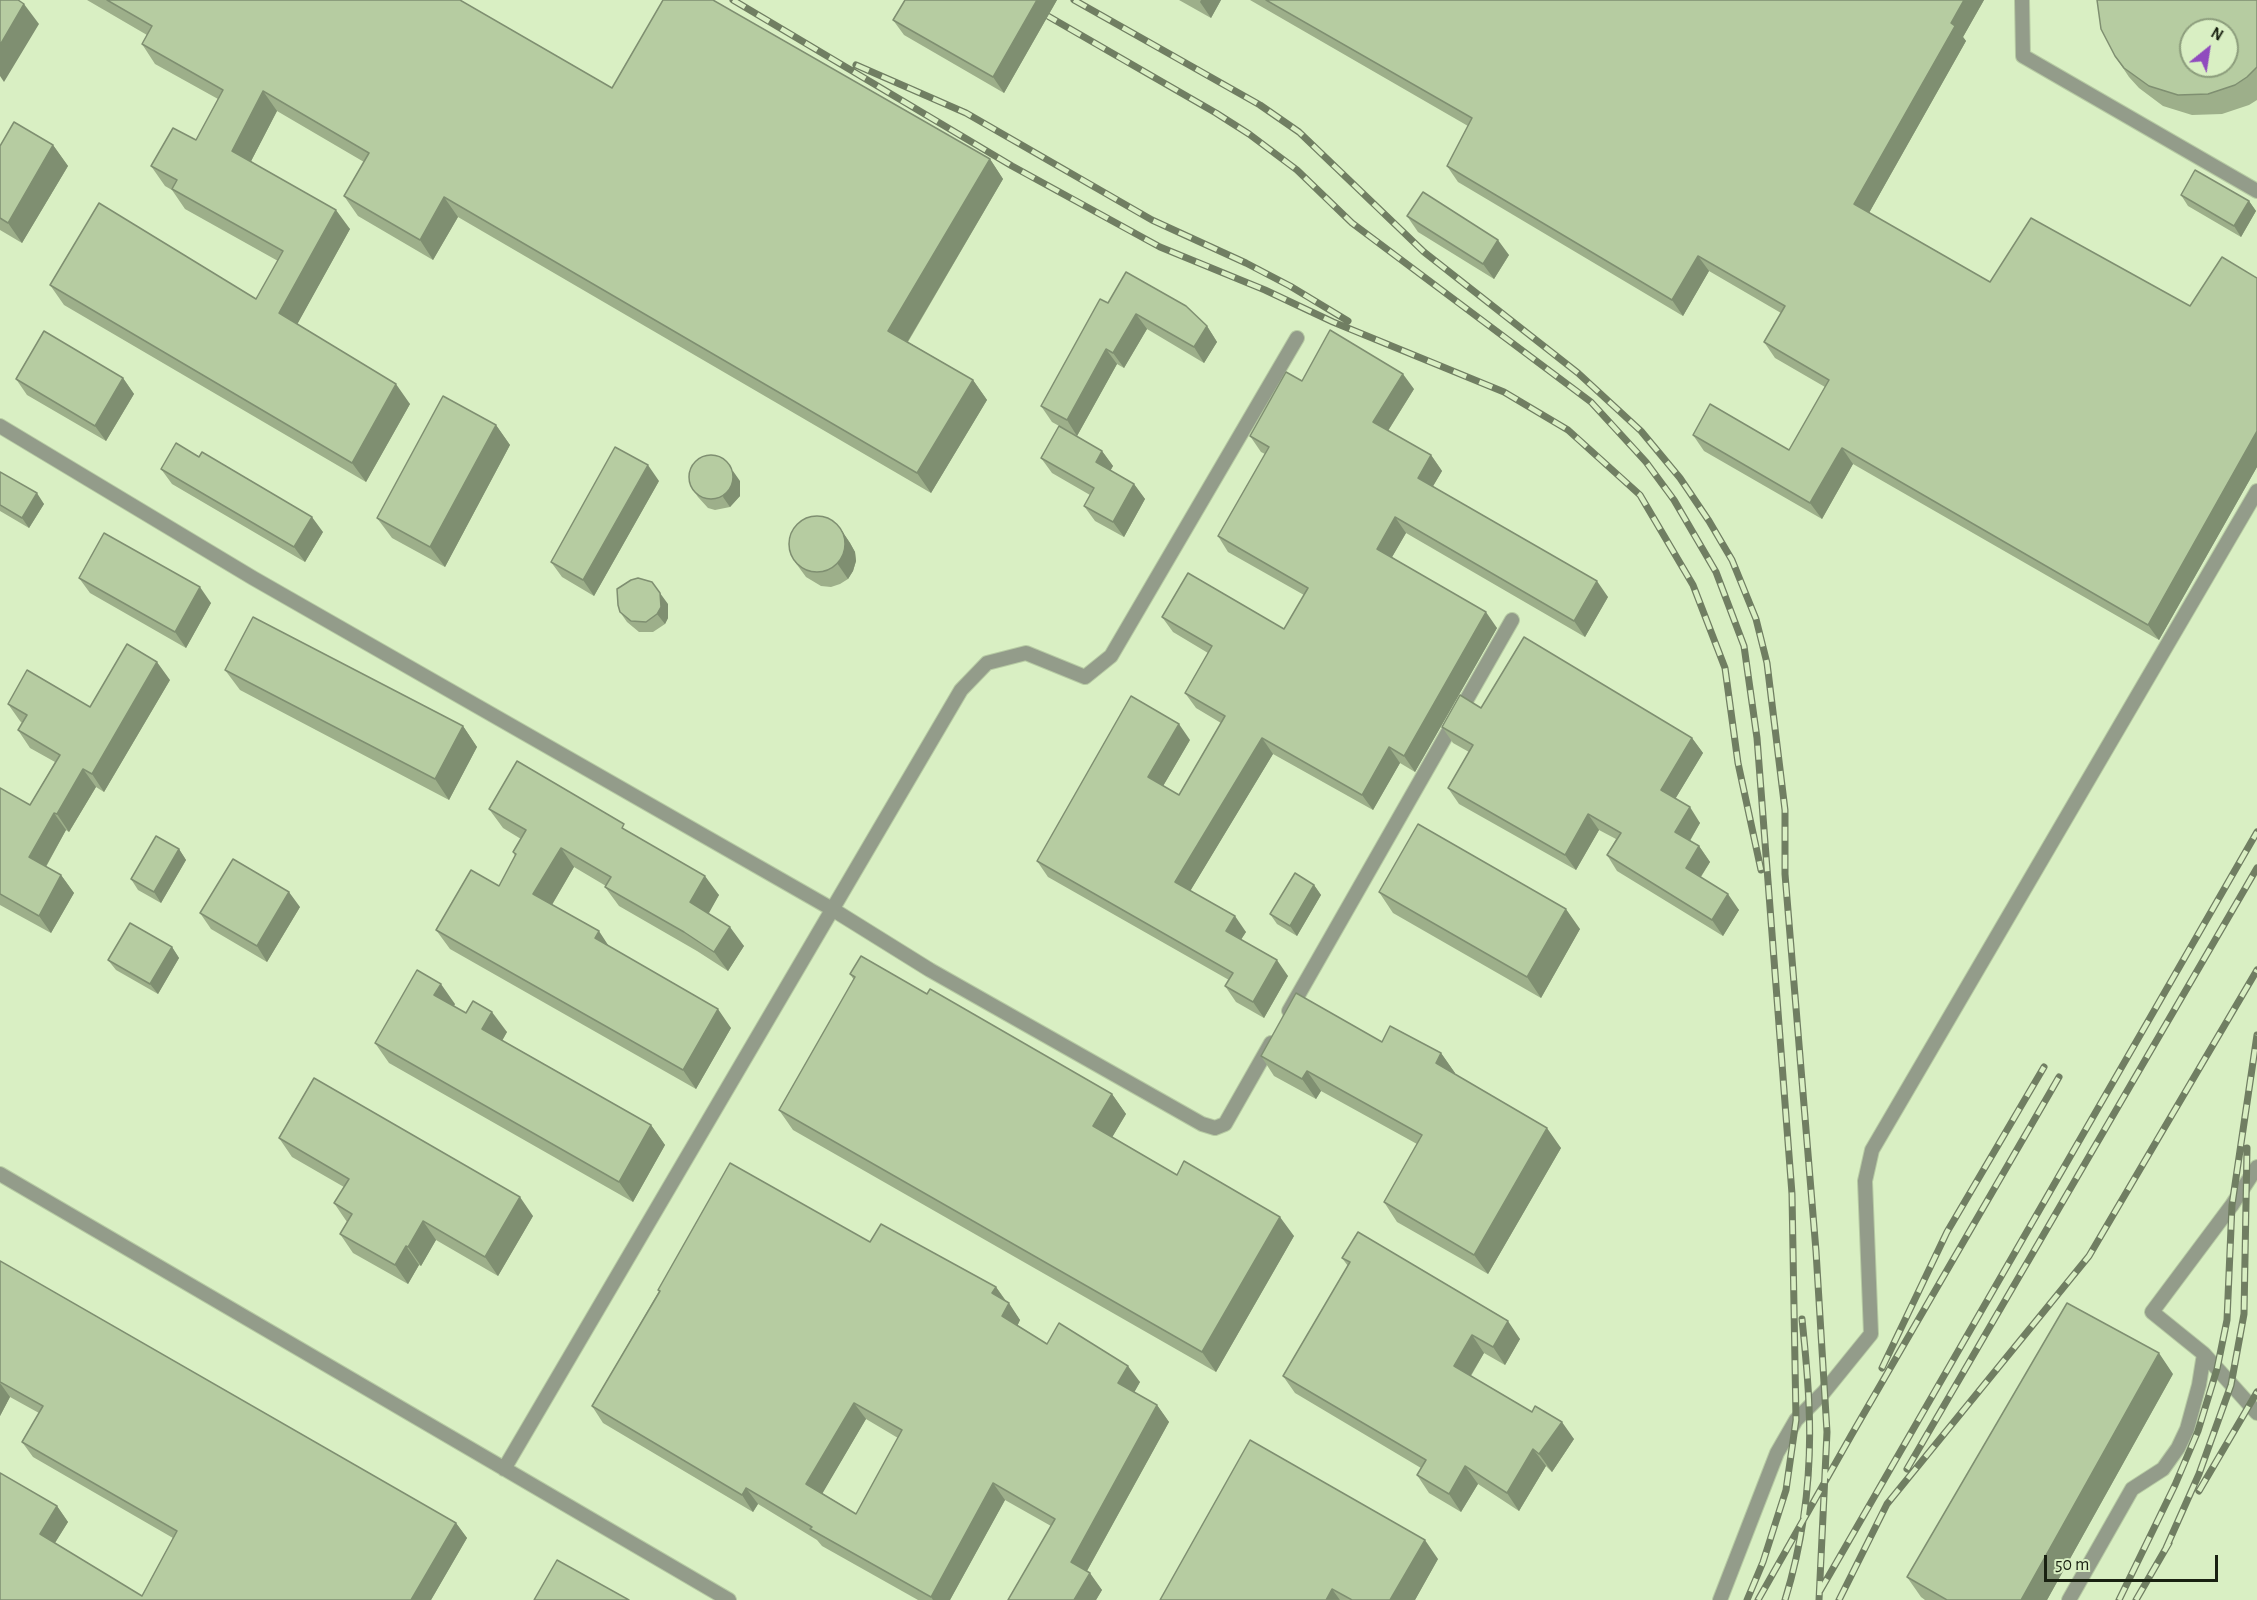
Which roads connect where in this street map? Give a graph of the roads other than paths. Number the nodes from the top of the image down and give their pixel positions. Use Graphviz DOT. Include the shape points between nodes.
graph roads {
  1 [pos="2022,0"];
  2 [pos="2257,191"];
  3 [pos="1298,338"];
  4 [pos="0,426"];
  5 [pos="2257,491"];
  6 [pos="1512,620"];
  7 [pos="832,909"];
  8 [pos="2257,1167"];
  9 [pos="0,1174"];
  10 [pos="2204,1354"];
  11 [pos="2257,1413"];
  12 [pos="504,1469"];
  13 [pos="729,1600"];
  14 [pos="1720,1600"];
  15 [pos="2069,1600"];
  1 -- 2 [label="lane" via="2023,56"];
  3 -- 7 [label="lane" via="1111,656 1084,677 1026,653 987,663 961,690"];
  4 -- 7 [label="lane" via="253,578"];
  5 -- 14 [label="lane" via="1872,1150 1865,1181 1870,1334 1824,1392 1796,1419 1777,1453"];
  6 -- 7 [label="lane" via="1225,1124 1215,1128 1202,1124 930,970"];
  7 -- 12 [label="lane"];
  8 -- 10 [label="lane" via="2152,1312"];
  9 -- 12 [label="lane"];
  10 -- 11 [label="lane"];
  10 -- 15 [label="lane" via="2187,1430 2178,1448 2163,1469 2132,1489"];
  12 -- 13 [label="lane"];
}
